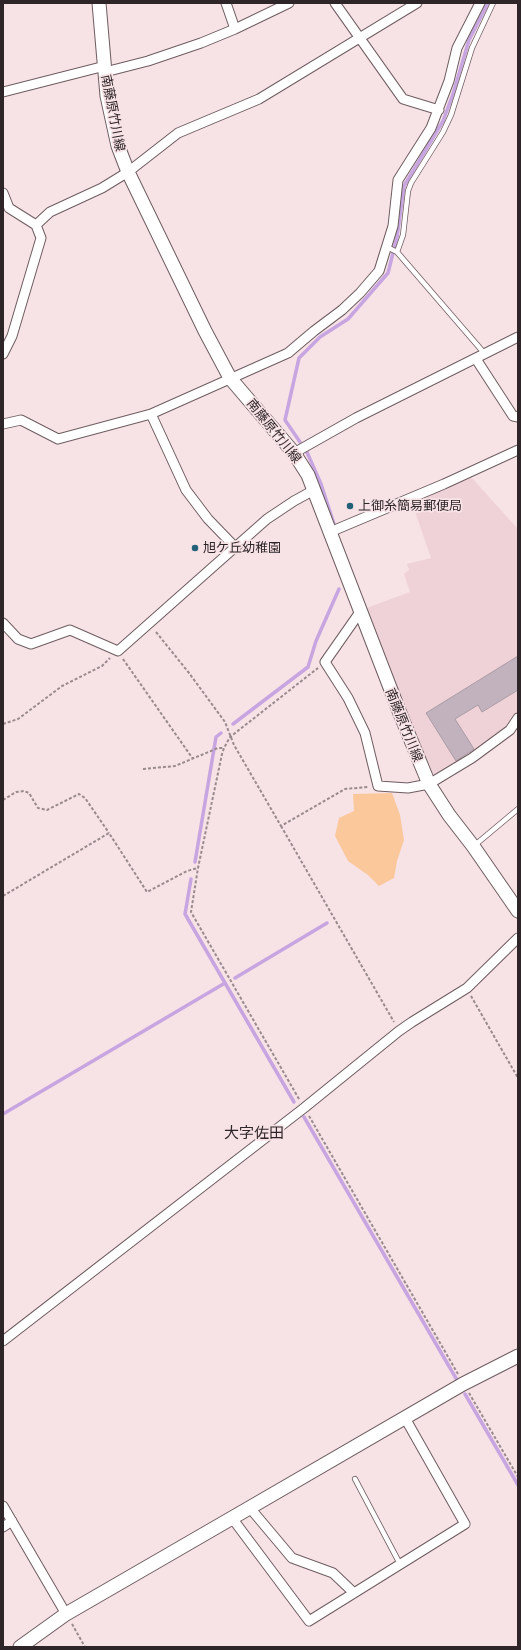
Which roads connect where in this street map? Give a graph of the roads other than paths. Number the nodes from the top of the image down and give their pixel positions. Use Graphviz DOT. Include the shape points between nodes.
graph roads {
  1 [pos="99,3"];
  2 [pos="226,3"];
  3 [pos="289,3"];
  4 [pos="335,3"];
  5 [pos="417,3"];
  6 [pos="480,3"];
  7 [pos="494,3"];
  8 [pos="235,29"];
  9 [pos="359,37"];
  10 [pos="105,69"];
  11 [pos="3,92"];
  12 [pos="439,110"];
  13 [pos="128,172"];
  14 [pos="3,193"];
  15 [pos="36,225"];
  16 [pos="389,248"];
  17 [pos="398,252"];
  18 [pos="518,337"];
  19 [pos="3,354"];
  20 [pos="485,354"];
  21 [pos="476,359"];
  22 [pos="230,378"];
  23 [pos="151,414"];
  24 [pos="518,417"];
  25 [pos="3,424"];
  26 [pos="518,450"];
  27 [pos="294,453"];
  28 [pos="314,490"];
  29 [pos="330,532"];
  30 [pos="235,547"];
  31 [pos="360,612"];
  32 [pos="3,623"];
  33 [pos="518,718"];
  34 [pos="429,784"];
  35 [pos="518,809"];
  36 [pos="473,846"];
  37 [pos="518,910"];
  38 [pos="518,938"];
  39 [pos="3,1341"];
  40 [pos="518,1356"];
  41 [pos="405,1418"];
  42 [pos="355,1479"];
  43 [pos="3,1506"];
  44 [pos="250,1508"];
  45 [pos="232,1518"];
  46 [pos="12,1521"];
  47 [pos="3,1527"];
  48 [pos="400,1564"];
  49 [pos="354,1593"];
  50 [pos="66,1614"];
  51 [pos="20,1647"];
  1 -- 10 [label="main road, 南藤原竹川線"];
  2 -- 8 [label="street"];
  3 -- 8 [label="street"];
  4 -- 9 [label="street"];
  5 -- 9 [label="street"];
  6 -- 12 [label="street" via="457,48"];
  7 -- 17 [label="lane" via="472,48 451,115 411,183"];
  8 -- 10 [label="street" via="148,61"];
  9 -- 12 [label="street" via="403,98"];
  9 -- 13 [label="street" via="259,99 178,133"];
  10 -- 11 [label="street"];
  10 -- 13 [label="main road, 南藤原竹川線" via="107,96 118,146"];
  12 -- 16 [label="street" via="431,128 398,180"];
  13 -- 15 [label="street" via="102,188 50,212"];
  13 -- 22 [label="main road, 南藤原竹川線"];
  14 -- 15 [label="street" via="9,208"];
  15 -- 19 [label="street" via="41,238 12,336"];
  16 -- 17 [label="lane"];
  16 -- 22 [label="street" via="379,271 360,294 342,310 288,353"];
  17 -- 20 [label="lane"];
  18 -- 20 [label="street"];
  20 -- 21 [label="street"];
  21 -- 24 [label="street" via="513,416"];
  21 -- 27 [label="street" via="356,418"];
  22 -- 23 [label="street"];
  22 -- 27 [label="main road, 南藤原竹川線"];
  23 -- 25 [label="street" via="58,439 21,420"];
  23 -- 30 [label="street" via="186,490 208,519"];
  26 -- 29 [label="street"];
  27 -- 28 [label="main road, 南藤原竹川線"];
  28 -- 29 [label="main road, 南藤原竹川線"];
  28 -- 30 [label="street" via="267,519"];
  29 -- 31 [label="main road, 南藤原竹川線"];
  30 -- 32 [label="street" via="118,651 70,630 31,644 18,639"];
  31 -- 34 [label="main road, 南藤原竹川線"];
  31 -- 34 [label="street" via="325,662 348,698 365,733 378,786 408,788"];
  33 -- 34 [label="street" via="510,730 472,758"];
  34 -- 36 [label="main road, 南藤原竹川線"];
  35 -- 36 [label="lane"];
  36 -- 37 [label="main road, 南藤原竹川線"];
  38 -- 39 [label="street" via="464,990 399,1031 304,1108"];
  40 -- 41 [label="main road"];
  41 -- 44 [label="main road"];
  41 -- 48 [label="street" via="465,1524"];
  42 -- 48 [label="lane"];
  43 -- 46 [label="street"];
  44 -- 45 [label="main road"];
  44 -- 49 [label="street" via="292,1558 332,1573"];
  45 -- 49 [label="street" via="309,1621"];
  45 -- 50 [label="main road"];
  46 -- 47 [label="street"];
  46 -- 50 [label="street"];
  48 -- 49 [label="street"];
  50 -- 51 [label="main road"];
}
